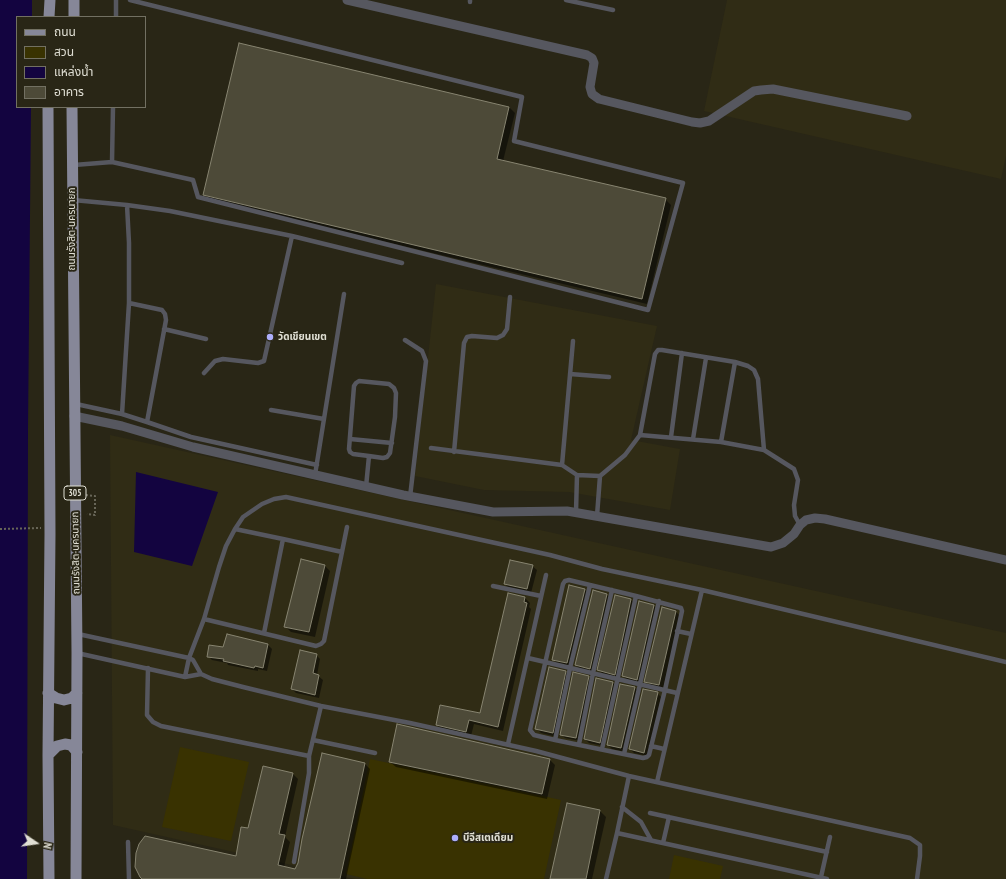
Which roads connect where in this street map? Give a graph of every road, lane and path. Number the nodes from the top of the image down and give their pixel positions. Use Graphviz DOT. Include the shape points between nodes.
graph roads {
  1 [pos="50,0"];
  2 [pos="74,0"];
  3 [pos="116,0"];
  4 [pos="130,0"];
  5 [pos="347,0"];
  6 [pos="566,0"];
  7 [pos="613,10"];
  8 [pos="50,16"];
  9 [pos="74,16"];
  10 [pos="116,16"];
  11 [pos="48,108"];
  12 [pos="72,108"];
  13 [pos="113,108"];
  14 [pos="908,116"];
  15 [pos="112,162"];
  16 [pos="72,165"];
  17 [pos="72,200"];
  18 [pos="127,205"];
  19 [pos="292,236"];
  20 [pos="402,264"];
  21 [pos="344,294"];
  22 [pos="510,297"];
  23 [pos="129,303"];
  24 [pos="164,329"];
  25 [pos="206,339"];
  26 [pos="405,340"];
  27 [pos="573,341"];
  28 [pos="682,353"];
  29 [pos="706,358"];
  30 [pos="735,362"];
  31 [pos="204,373"];
  32 [pos="570,374"];
  33 [pos="609,377"];
  34 [pos="74,404"];
  35 [pos="271,410"];
  36 [pos="122,414"];
  37 [pos="74,416"];
  38 [pos="324,419"];
  39 [pos="147,422"];
  40 [pos="640,435"];
  41 [pos="671,437"];
  42 [pos="350,439"];
  43 [pos="693,439"];
  44 [pos="721,442"];
  45 [pos="392,443"];
  46 [pos="430,448"];
  47 [pos="764,450"];
  48 [pos="454,452"];
  49 [pos="369,456"];
  50 [pos="317,465"];
  51 [pos="562,465"];
  52 [pos="315,475"];
  53 [pos="576,475"];
  54 [pos="600,476"];
  55 [pos="366,487"];
  56 [pos="75,494"];
  57 [pos="410,497"];
  58 [pos="576,512"];
  59 [pos="95,515"];
  60 [pos="597,516"];
  61 [pos="800,525"];
  62 [pos="347,527"];
  63 [pos="0,528"];
  64 [pos="35,529"];
  65 [pos="235,529"];
  66 [pos="283,539"];
  67 [pos="342,552"];
  68 [pos="1006,560"];
  69 [pos="546,575"];
  70 [pos="590,585"];
  71 [pos="493,586"];
  72 [pos="612,590"];
  73 [pos="702,590"];
  74 [pos="541,596"];
  75 [pos="636,596"];
  76 [pos="659,601"];
  77 [pos="204,619"];
  78 [pos="677,631"];
  79 [pos="264,632"];
  80 [pos="77,634"];
  81 [pos="691,634"];
  82 [pos="77,653"];
  83 [pos="189,658"];
  84 [pos="528,658"];
  85 [pos="545,662"];
  86 [pos="1006,662"];
  87 [pos="148,668"];
  88 [pos="570,668"];
  89 [pos="593,673"];
  90 [pos="201,674"];
  91 [pos="185,676"];
  92 [pos="618,679"];
  93 [pos="640,684"];
  94 [pos="664,690"];
  95 [pos="48,692"];
  96 [pos="77,693"];
  97 [pos="678,693"];
  98 [pos="321,706"];
  99 [pos="313,740"];
  100 [pos="555,740"];
  101 [pos="508,744"];
  102 [pos="579,744"];
  103 [pos="651,746"];
  104 [pos="602,749"];
  105 [pos="664,749"];
  106 [pos="77,752"];
  107 [pos="375,754"];
  108 [pos="624,754"];
  109 [pos="48,755"];
  110 [pos="309,756"];
  111 [pos="629,776"];
  112 [pos="656,782"];
  113 [pos="622,807"];
  114 [pos="650,813"];
  115 [pos="669,817"];
  116 [pos="617,833"];
  117 [pos="830,837"];
  118 [pos="651,840"];
  119 [pos="128,842"];
  120 [pos="663,843"];
  121 [pos="827,852"];
  122 [pos="294,862"];
  123 [pos="821,878"];
  124 [pos="49,879"];
  125 [pos="76,879"];
  126 [pos="129,879"];
  127 [pos="606,879"];
  128 [pos="827,879"];
  129 [pos="917,879"];
  1 -- 8 [label="main road"];
  2 -- 9 [label="main road"];
  3 -- 10 [label="lane"];
  4 -- 15 [label="lane" via="522,97 514,141 683,183 648,310 198,197 192,180"];
  5 -- 14 [label="street" via="587,55 592,58 594,64 590,87 592,94 600,100 692,122 709,121 754,91 761,90 773,90"];
  6 -- 7 [label="lane"];
  11 -- 95 [label="main road, 305"];
  12 -- 16 [label="main road, ถนนรังสิต-นครนายก / 305"];
  13 -- 15 [label="lane"];
  15 -- 16 [label="lane"];
  16 -- 17 [label="main road, ถนนรังสิต-นครนายก / 305"];
  17 -- 18 [label="lane"];
  17 -- 34 [label="main road, ถนนรังสิต-นครนายก / 305"];
  18 -- 19 [label="lane" via="170,211"];
  18 -- 23 [label="lane"];
  19 -- 20 [label="lane"];
  19 -- 31 [label="lane" via="264,361 258,363 223,359 215,361"];
  21 -- 38 [label="lane"];
  22 -- 48 [label="lane" via="507,329 503,335 497,338 467,337 464,343"];
  23 -- 24 [label="lane" via="162,310 165,314"];
  23 -- 36 [label="lane"];
  24 -- 25 [label="lane"];
  24 -- 39 [label="lane"];
  26 -- 57 [label="lane" via="422,351 426,361"];
  27 -- 32 [label="lane"];
  28 -- 29 [label="lane"];
  28 -- 40 [label="lane" via="658,350 655,354"];
  28 -- 41 [label="lane"];
  29 -- 30 [label="lane"];
  29 -- 43 [label="lane"];
  30 -- 44 [label="lane"];
  30 -- 47 [label="lane" via="754,370 758,379"];
  32 -- 33 [label="lane"];
  32 -- 51 [label="lane"];
  34 -- 36 [label="lane"];
  34 -- 37 [label="main road, ถนนรังสิต-นครนายก / 305"];
  35 -- 38 [label="lane"];
  36 -- 39 [label="lane"];
  37 -- 52 [label="street" via="107,422 193,447"];
  37 -- 56 [label="main road, ถนนรังสิต-นครนายก / 305"];
  38 -- 50 [label="lane"];
  39 -- 50 [label="lane" via="191,437"];
  40 -- 41 [label="lane"];
  40 -- 54 [label="lane" via="625,455"];
  41 -- 43 [label="lane"];
  42 -- 45 [label="lane"];
  42 -- 45 [label="lane" via="354,386 359,381 389,384 394,388 396,393"];
  42 -- 49 [label="lane" via="350,452"];
  43 -- 44 [label="lane"];
  44 -- 47 [label="lane"];
  45 -- 49 [label="lane" via="387,457"];
  46 -- 48 [label="lane"];
  47 -- 61 [label="lane" via="794,469 798,480 795,516"];
  48 -- 51 [label="lane"];
  49 -- 55 [label="lane"];
  50 -- 52 [label="lane"];
  51 -- 53 [label="lane"];
  52 -- 55 [label="street"];
  53 -- 54 [label="lane"];
  53 -- 58 [label="lane"];
  54 -- 60 [label="lane"];
  55 -- 57 [label="street"];
  56 -- 59 [label="path" via="95,496"];
  56 -- 80 [label="main road, ถนนรังสิต-นครนายก / 305"];
  57 -- 58 [label="street" via="493,512"];
  58 -- 60 [label="street"];
  60 -- 61 [label="street" via="771,547 794,534"];
  61 -- 68 [label="street" via="806,520 825,519"];
  62 -- 67 [label="lane"];
  63 -- 64 [label="path"];
  65 -- 66 [label="lane"];
  65 -- 73 [label="lane" via="243,517 262,504 286,497"];
  65 -- 77 [label="lane" via="218,567"];
  66 -- 67 [label="lane"];
  66 -- 79 [label="lane"];
  67 -- 79 [label="lane" via="324,641 316,646"];
  69 -- 74 [label="lane"];
  70 -- 72 [label="lane"];
  70 -- 85 [label="lane" via="569,580 563,584"];
  70 -- 88 [label="lane"];
  71 -- 74 [label="lane"];
  72 -- 75 [label="lane"];
  72 -- 89 [label="lane"];
  73 -- 81 [label="lane"];
  73 -- 86 [label="lane"];
  74 -- 84 [label="lane"];
  75 -- 76 [label="lane"];
  75 -- 92 [label="lane"];
  76 -- 78 [label="lane" via="681,608"];
  76 -- 93 [label="lane"];
  77 -- 79 [label="lane"];
  77 -- 83 [label="lane"];
  78 -- 81 [label="lane"];
  78 -- 94 [label="lane"];
  80 -- 82 [label="main road, ถนนรังสิต-นครนายก / 305"];
  80 -- 83 [label="lane"];
  81 -- 97 [label="lane"];
  82 -- 87 [label="lane"];
  82 -- 96 [label="main road, ถนนรังสิต-นครนายก / 305"];
  83 -- 90 [label="lane"];
  83 -- 91 [label="lane"];
  84 -- 85 [label="lane"];
  84 -- 101 [label="lane"];
  85 -- 88 [label="lane"];
  85 -- 100 [label="lane" via="530,730 534,735"];
  87 -- 91 [label="lane"];
  87 -- 110 [label="lane" via="147,715 153,722"];
  88 -- 89 [label="lane"];
  88 -- 100 [label="lane"];
  89 -- 92 [label="lane"];
  89 -- 102 [label="lane"];
  90 -- 91 [label="lane"];
  90 -- 98 [label="lane"];
  92 -- 93 [label="lane"];
  92 -- 104 [label="lane"];
  93 -- 94 [label="lane"];
  93 -- 108 [label="lane"];
  94 -- 97 [label="lane"];
  94 -- 103 [label="lane"];
  95 -- 96 [label="main road" via="64,700 72,698"];
  95 -- 109 [label="main road, 305"];
  96 -- 106 [label="main road, ถนนรังสิต-นครนายก / 305"];
  97 -- 105 [label="lane"];
  98 -- 99 [label="lane"];
  98 -- 101 [label="lane"];
  99 -- 107 [label="lane"];
  99 -- 110 [label="lane"];
  100 -- 102 [label="lane"];
  101 -- 111 [label="lane"];
  102 -- 104 [label="lane"];
  103 -- 105 [label="lane"];
  103 -- 108 [label="lane" via="647,757"];
  104 -- 108 [label="lane"];
  105 -- 112 [label="lane"];
  106 -- 109 [label="main road" via="71,745 64,744 57,746"];
  106 -- 125 [label="main road, ถนนรังสิต-นครนายก / 305"];
  109 -- 124 [label="main road, 305"];
  110 -- 122 [label="lane" via="309,773"];
  111 -- 112 [label="lane"];
  111 -- 113 [label="lane"];
  112 -- 129 [label="lane" via="910,838 920,845"];
  113 -- 116 [label="lane"];
  113 -- 118 [label="lane" via="641,822"];
  114 -- 115 [label="lane"];
  115 -- 120 [label="lane"];
  115 -- 121 [label="lane"];
  116 -- 118 [label="lane"];
  116 -- 127 [label="lane"];
  117 -- 121 [label="lane"];
  118 -- 120 [label="lane"];
  119 -- 126 [label="lane"];
  120 -- 123 [label="lane"];
  121 -- 123 [label="lane"];
  123 -- 128 [label="lane"];
}
